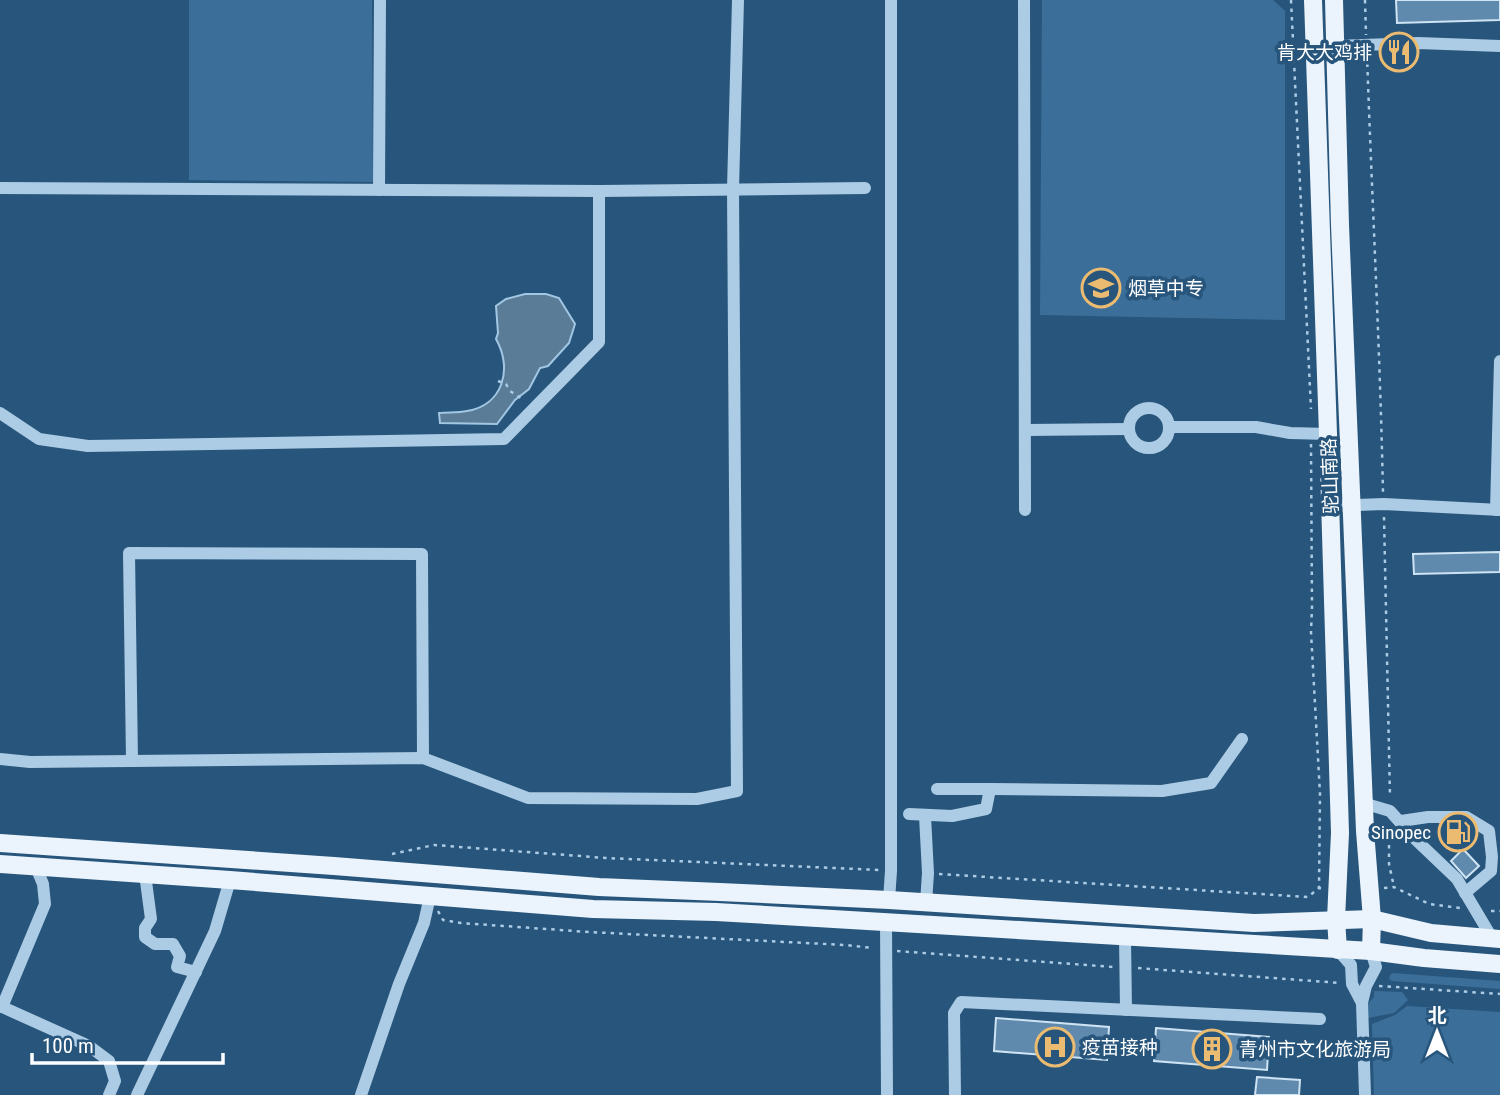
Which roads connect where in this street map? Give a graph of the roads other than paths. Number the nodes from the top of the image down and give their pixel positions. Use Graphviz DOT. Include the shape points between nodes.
graph roads {
  1 [pos="380,0"];
  2 [pos="738,0"];
  3 [pos="891,0"];
  4 [pos="1024,0"];
  5 [pos="1313,0"];
  6 [pos="1334,0"];
  7 [pos="1335,46"];
  8 [pos="1500,46"];
  9 [pos="0,188"];
  10 [pos="865,188"];
  11 [pos="733,189"];
  12 [pos="379,190"];
  13 [pos="599,191"];
  14 [pos="1500,361"];
  15 [pos="0,413"];
  16 [pos="1169,427"];
  17 [pos="1025,429"];
  18 [pos="1129,429"];
  19 [pos="1328,434"];
  20 [pos="1353,505"];
  21 [pos="1330,506"];
  22 [pos="1025,510"];
  23 [pos="1498,510"];
  24 [pos="1242,739"];
  25 [pos="424,758"];
  26 [pos="0,759"];
  27 [pos="132,761"];
  28 [pos="937,789"];
  29 [pos="990,789"];
  30 [pos="1363,803"];
  31 [pos="909,814"];
  32 [pos="925,816"];
  33 [pos="1401,821"];
  34 [pos="0,843"];
  35 [pos="0,864"];
  36 [pos="36,867"];
  37 [pos="145,874"];
  38 [pos="230,880"];
  39 [pos="1465,893"];
  40 [pos="430,896"];
  41 [pos="889,900"];
  42 [pos="926,903"];
  43 [pos="1336,919"];
  44 [pos="1372,919"];
  45 [pos="886,922"];
  46 [pos="1125,937"];
  47 [pos="1496,938"];
  48 [pos="1338,950"];
  49 [pos="1371,951"];
  50 [pos="1500,964"];
  51 [pos="196,972"];
  52 [pos="1362,1003"];
  53 [pos="1,1007"];
  54 [pos="1126,1010"];
  55 [pos="1320,1019"];
  56 [pos="108,1095"];
  57 [pos="137,1095"];
  58 [pos="361,1095"];
  59 [pos="887,1095"];
  60 [pos="955,1095"];
  61 [pos="1365,1095"];
  1 -- 12 [label="street"];
  2 -- 11 [label="street"];
  3 -- 41 [label="street"];
  4 -- 17 [label="street"];
  5 -- 19 [label="main road, 驼山南路"];
  6 -- 7 [label="main road, 驼山南路"];
  7 -- 8 [label="street"];
  7 -- 20 [label="main road, 驼山南路"];
  9 -- 12 [label="street"];
  10 -- 11 [label="street"];
  11 -- 13 [label="street"];
  11 -- 25 [label="street" via="737,791 697,799 528,798"];
  12 -- 13 [label="street"];
  13 -- 15 [label="street" via="599,341 505,439 88,446 39,439"];
  14 -- 23 [label="street"];
  16 -- 18 [label="street" via="1165,440 1147,448 1135,443"];
  16 -- 18 [label="street" via="1159,411 1147,408 1135,413"];
  16 -- 19 [label="street" via="1256,427"];
  17 -- 18 [label="street"];
  17 -- 22 [label="street"];
  19 -- 21 [label="main road, 驼山南路"];
  20 -- 21 [label="street"];
  20 -- 23 [label="street"];
  20 -- 30 [label="main road, 驼山南路"];
  21 -- 43 [label="main road, 驼山南路" via="1340,833"];
  24 -- 29 [label="street" via="1211,783 1162,791"];
  25 -- 27 [label="street"];
  25 -- 27 [label="street" via="422,554 129,553"];
  26 -- 27 [label="street"];
  28 -- 29 [label="street"];
  29 -- 32 [label="street" via="986,809"];
  30 -- 33 [label="street" via="1390,811"];
  30 -- 44 [label="main road, 驼山南路"];
  31 -- 32 [label="street"];
  32 -- 42 [label="street"];
  33 -- 39 [label="street"];
  33 -- 39 [label="street" via="1466,817 1489,831 1491,871"];
  34 -- 41 [label="main road" via="585,887"];
  35 -- 36 [label="main road"];
  36 -- 37 [label="main road"];
  36 -- 53 [label="street" via="45,904"];
  37 -- 38 [label="main road"];
  37 -- 51 [label="street" via="151,919 145,937 155,944 173,944 180,956 177,967"];
  38 -- 40 [label="main road"];
  38 -- 51 [label="street" via="215,931"];
  39 -- 47 [label="street"];
  40 -- 45 [label="main road" via="593,909"];
  40 -- 58 [label="street"];
  41 -- 42 [label="main road"];
  42 -- 43 [label="main road" via="1254,923"];
  43 -- 44 [label="main road"];
  43 -- 48 [label="main road, 驼山南路"];
  44 -- 47 [label="main road" via="1432,933"];
  44 -- 49 [label="main road, 驼山南路"];
  45 -- 46 [label="main road"];
  45 -- 59 [label="street"];
  46 -- 48 [label="main road"];
  46 -- 54 [label="street"];
  48 -- 49 [label="main road"];
  48 -- 52 [label="street" via="1351,965 1352,984"];
  49 -- 50 [label="main road"];
  49 -- 52 [label="street" via="1376,967"];
  51 -- 57 [label="street"];
  52 -- 61 [label="street"];
  53 -- 56 [label="street" via="89,1046 109,1061 115,1081"];
  54 -- 55 [label="street"];
  54 -- 60 [label="street" via="961,1002 954,1013"];
}
